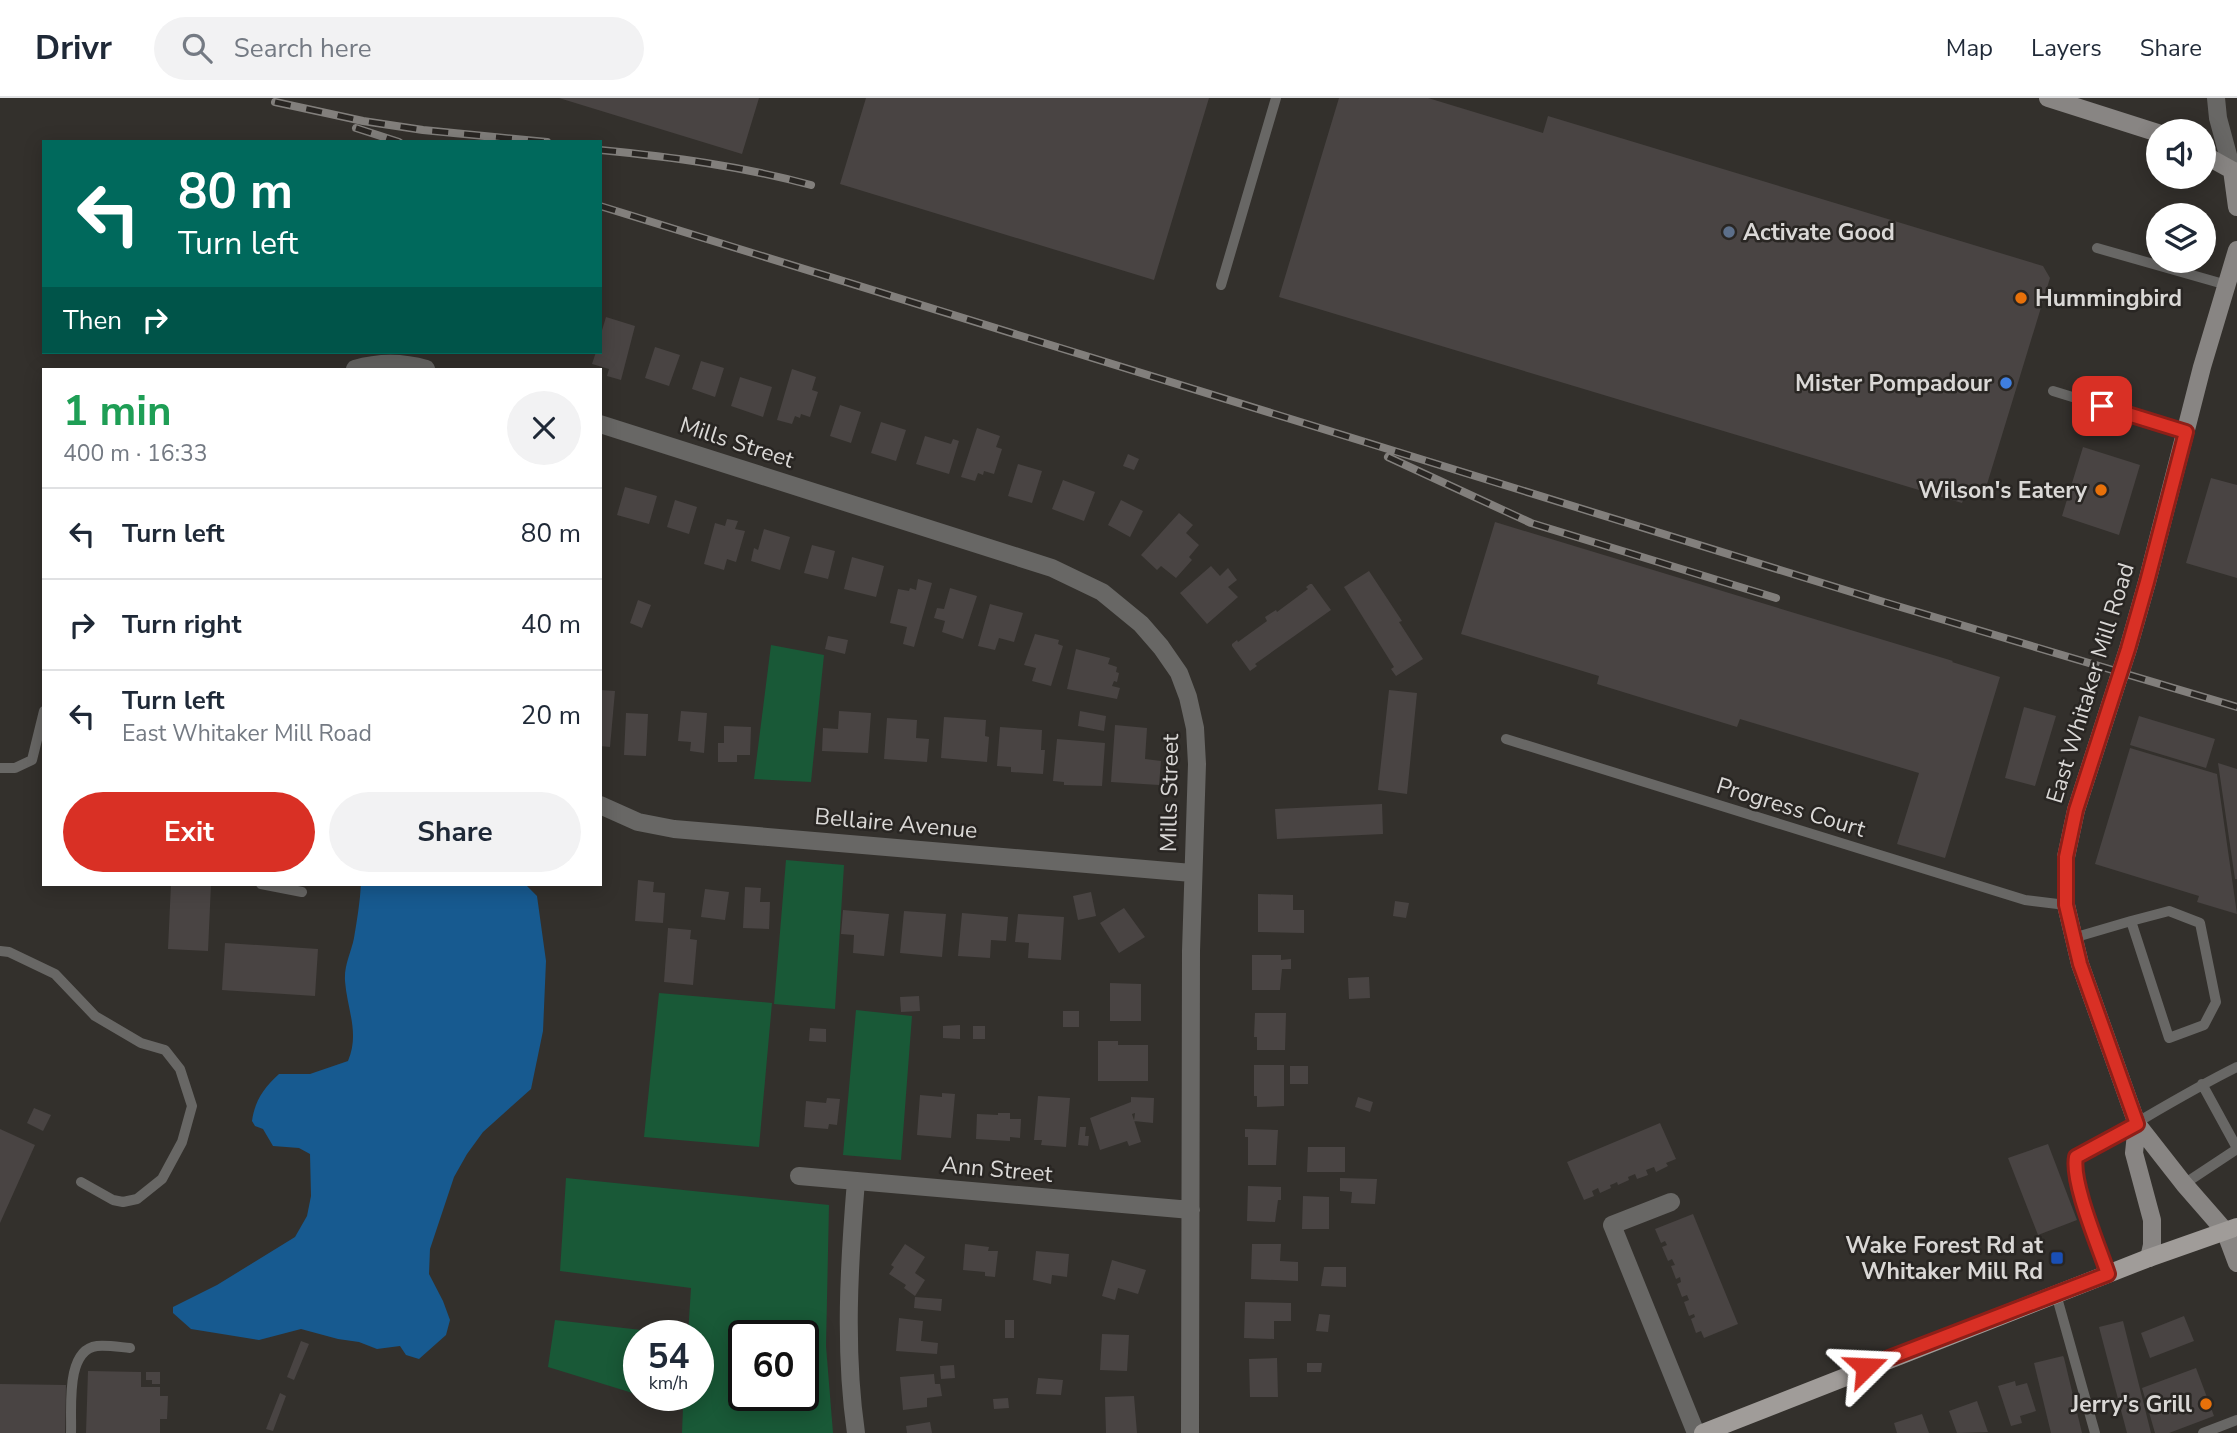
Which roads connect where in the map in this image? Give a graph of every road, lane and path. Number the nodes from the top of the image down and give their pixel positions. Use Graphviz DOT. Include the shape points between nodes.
graph roads {
  1 [pos="1276,98"];
  2 [pos="2049,98"];
  3 [pos="2216,98"];
  4 [pos="2146,129"];
  5 [pos="2216,161"];
  6 [pos="2235,172"];
  7 [pos="2237,207"];
  8 [pos="2097,248"];
  9 [pos="2237,250"];
  10 [pos="1221,285"];
  11 [pos="2227,285"];
  12 [pos="359,368"];
  13 [pos="422,368"];
  14 [pos="2053,391"];
  15 [pos="602,425"];
  16 [pos="2186,432"];
  17 [pos="42,720"];
  18 [pos="1506,739"];
  19 [pos="0,768"];
  20 [pos="602,806"];
  21 [pos="1192,873"];
  22 [pos="271,886"];
  23 [pos="302,892"];
  24 [pos="2066,905"];
  25 [pos="2132,921"];
  26 [pos="2073,937"];
  27 [pos="0,951"];
  28 [pos="2237,1067"];
  29 [pos="2202,1084"];
  30 [pos="2237,1119"];
  31 [pos="2224,1122"];
  32 [pos="2137,1124"];
  33 [pos="2237,1148"];
  34 [pos="799,1176"];
  35 [pos="856,1181"];
  36 [pos="80,1182"];
  37 [pos="2184,1184"];
  38 [pos="1671,1202"];
  39 [pos="1191,1210"];
  40 [pos="2231,1229"];
  41 [pos="2149,1258"];
  42 [pos="2237,1264"];
  43 [pos="2108,1274"];
  44 [pos="2056,1294"];
  45 [pos="130,1348"];
  46 [pos="2237,1420"];
  47 [pos="71,1433"];
  48 [pos="856,1433"];
  49 [pos="1190,1433"];
  50 [pos="1696,1433"];
  51 [pos="1703,1433"];
  52 [pos="2095,1433"];
  53 [pos="2203,1433"];
  1 -- 10 [label="lane"];
  2 -- 4 [label="main road"];
  3 -- 6 [label="street"];
  5 -- 6 [label="main road"];
  6 -- 7 [label="main road"];
  8 -- 11 [label="lane"];
  9 -- 11 [label="main road, East Whitaker Mill Road"];
  11 -- 16 [label="main road, East Whitaker Mill Road"];
  12 -- 13 [label="street" via="399,363"];
  14 -- 16 [label="lane"];
  15 -- 21 [label="street, Mills Street" via="1052,568 1119,604 1161,647 1188,697 1197,764"];
  16 -- 24 [label="main road, East Whitaker Mill Road" via="2128,649 2076,810 2066,857"];
  17 -- 19 [label="lane" via="32,760 15,768"];
  18 -- 24 [label="lane, Progress Court" via="2025,900"];
  20 -- 21 [label="street, Bellaire Avenue" via="655,827"];
  21 -- 39 [label="street, Mills Street"];
  22 -- 23 [label="lane"];
  24 -- 26 [label="main road, East Whitaker Mill Road"];
  25 -- 25 [label="lane" via="2169,1038 2204,1026 2216,1002 2200,923 2169,911"];
  25 -- 26 [label="lane"];
  26 -- 32 [label="main road, East Whitaker Mill Road"];
  27 -- 36 [label="lane" via="55,974 95,1016 141,1043 165,1050 180,1069 191,1106 182,1142 162,1179 137,1199 123,1202"];
  28 -- 29 [label="lane"];
  29 -- 31 [label="lane"];
  29 -- 32 [label="lane"];
  30 -- 31 [label="lane"];
  31 -- 33 [label="lane"];
  32 -- 37 [label="main road, East Whitaker Mill Road"];
  32 -- 41 [label="main road" via="2134,1153 2152,1220"];
  32 -- 43 [label="lane" via="2076,1157 2074,1163"];
  33 -- 37 [label="lane"];
  34 -- 35 [label="street, Ann Street"];
  35 -- 39 [label="street, Ann Street"];
  35 -- 48 [label="street" via="849,1337"];
  37 -- 40 [label="main road, East Whitaker Mill Road"];
  38 -- 50 [label="street" via="1612,1225"];
  39 -- 49 [label="street, Mills Street"];
  40 -- 41 [label="main road"];
  40 -- 42 [label="main road, East Whitaker Mill Road"];
  41 -- 43 [label="main road"];
  43 -- 44 [label="main road"];
  44 -- 51 [label="main road"];
  44 -- 52 [label="lane"];
  45 -- 47 [label="lane" via="84,1350 73,1368"];
  46 -- 53 [label="lane"];
}
